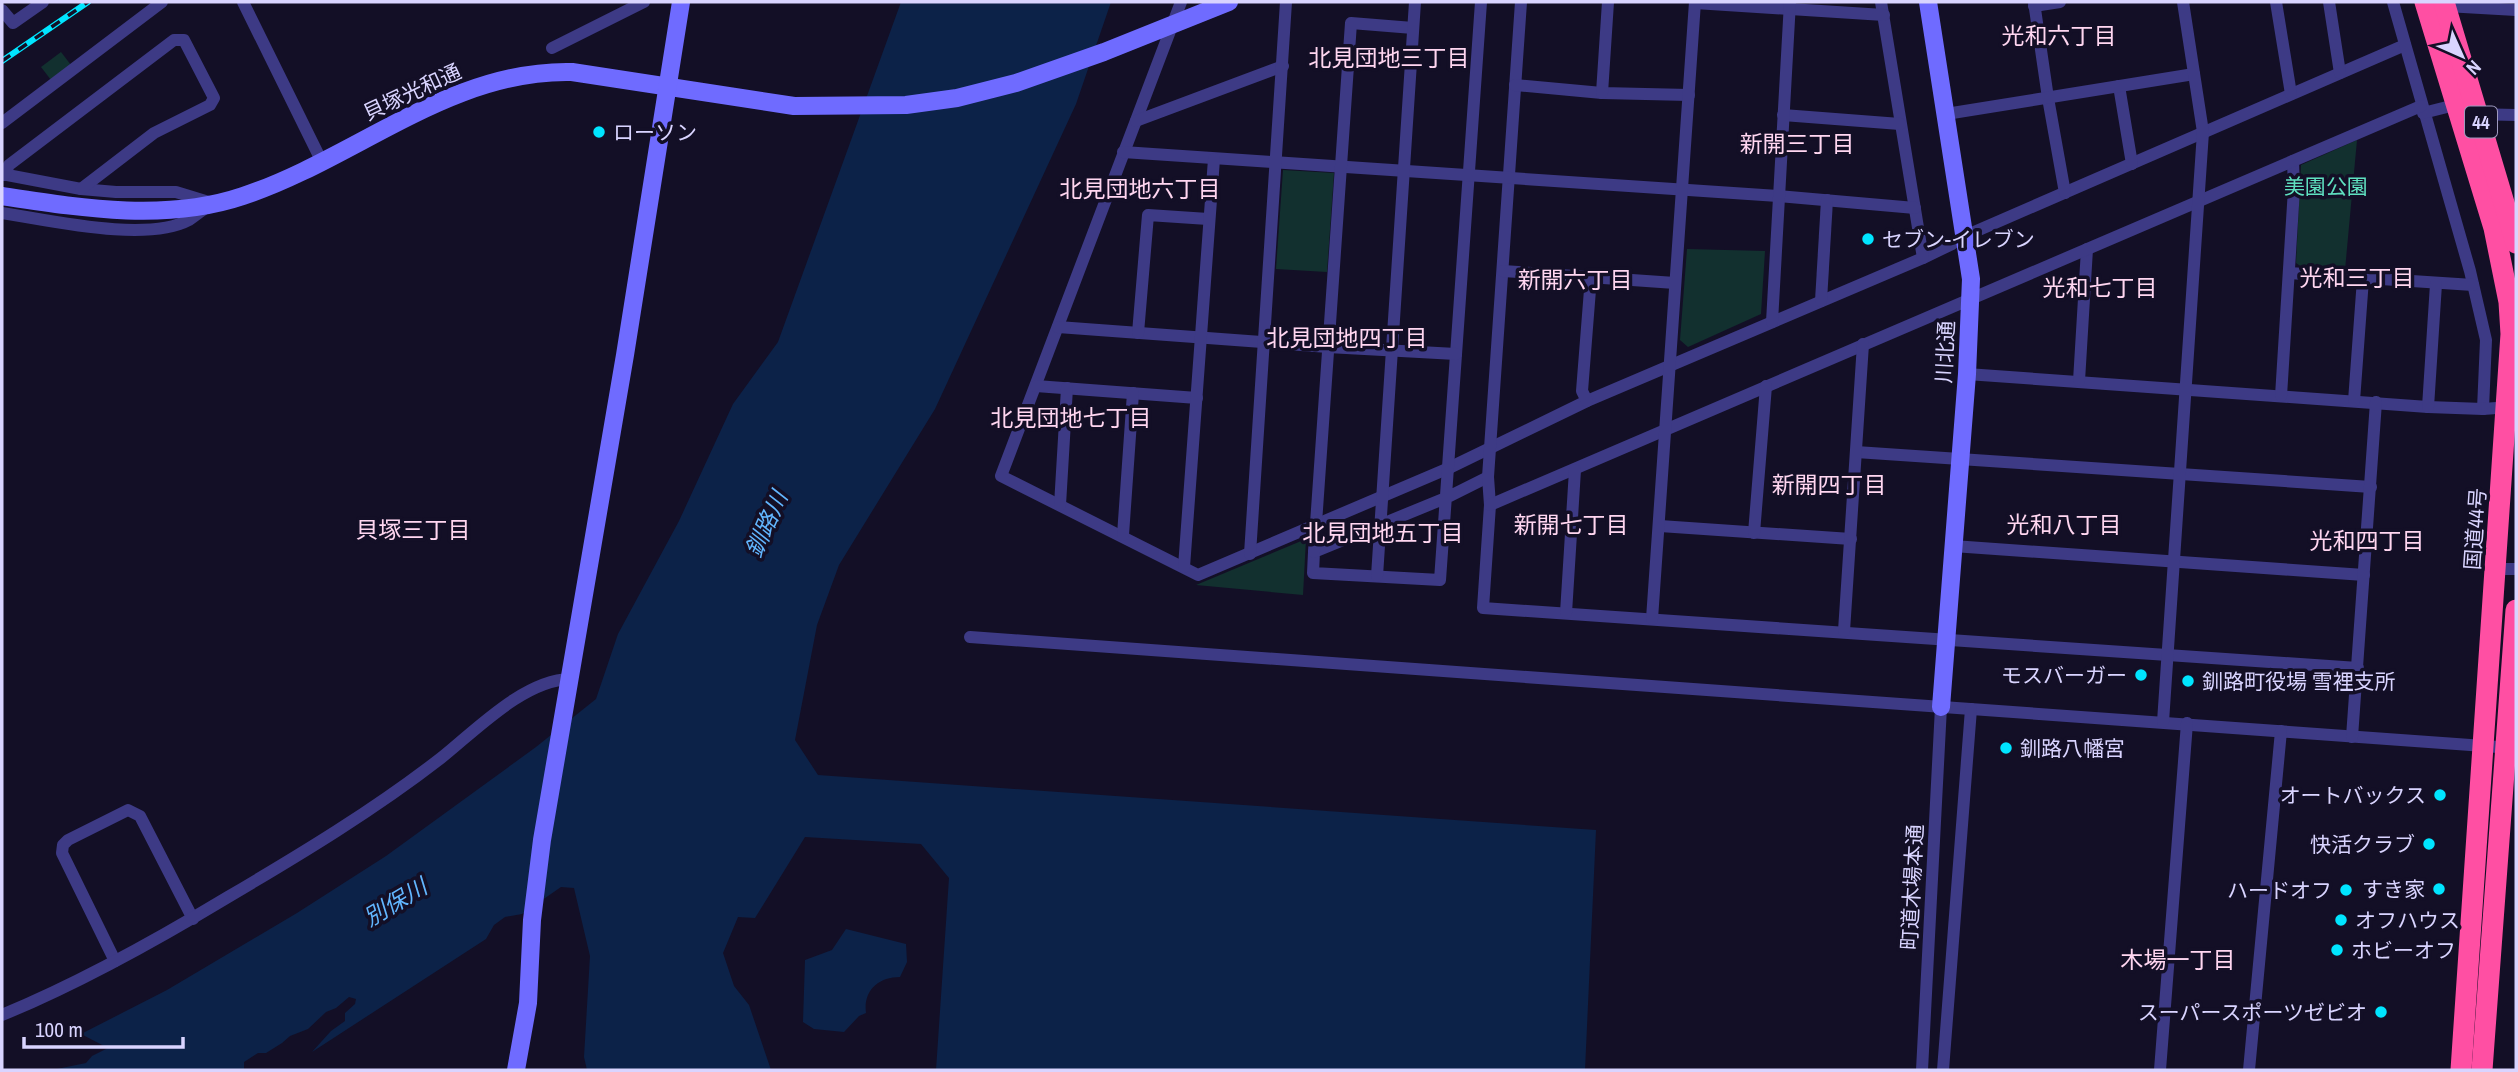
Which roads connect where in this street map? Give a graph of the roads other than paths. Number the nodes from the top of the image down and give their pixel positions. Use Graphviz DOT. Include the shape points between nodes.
graph roads {
  1 [pos="43,2"];
  2 [pos="162,2"];
  3 [pos="243,2"];
  4 [pos="644,2"];
  5 [pos="681,2"];
  6 [pos="1181,2"];
  7 [pos="1228,2"];
  8 [pos="1286,2"];
  9 [pos="1415,2"];
  10 [pos="1481,2"];
  11 [pos="1521,2"];
  12 [pos="1608,2"];
  13 [pos="1695,2"];
  14 [pos="1881,2"];
  15 [pos="1928,2"];
  16 [pos="2060,2"];
  17 [pos="2182,2"];
  18 [pos="2276,2"];
  19 [pos="2329,2"];
  20 [pos="2393,2"];
  21 [pos="2438,3"];
  22 [pos="2034,4"];
  23 [pos="1790,6"];
  24 [pos="2,10"];
  25 [pos="2516,10"];
  26 [pos="1884,15"];
  27 [pos="1172,25"];
  28 [pos="1413,28"];
  29 [pos="2405,45"];
  30 [pos="552,48"];
  31 [pos="1283,66"];
  32 [pos="2340,73"];
  33 [pos="2194,74"];
  34 [pos="1515,85"];
  35 [pos="2119,86"];
  36 [pos="668,87"];
  37 [pos="1602,93"];
  38 [pos="2291,94"];
  39 [pos="1689,95"];
  40 [pos="2048,98"];
  41 [pos="2422,110"];
  42 [pos="2464,112"];
  43 [pos="1946,114"];
  44 [pos="2516,115"];
  45 [pos="1783,116"];
  46 [pos="1136,121"];
  47 [pos="2,123"];
  48 [pos="1900,124"];
  49 [pos="2203,132"];
  50 [pos="1124,152"];
  51 [pos="1214,159"];
  52 [pos="2293,161"];
  53 [pos="322,162"];
  54 [pos="1276,163"];
  55 [pos="2132,164"];
  56 [pos="1340,167"];
  57 [pos="1405,171"];
  58 [pos="3,175"];
  59 [pos="1469,175"];
  60 [pos="1508,179"];
  61 [pos="81,189"];
  62 [pos="1681,190"];
  63 [pos="2065,193"];
  64 [pos="2,196"];
  65 [pos="1778,196"];
  66 [pos="1827,200"];
  67 [pos="2197,201"];
  68 [pos="213,203"];
  69 [pos="1914,208"];
  70 [pos="2,213"];
  71 [pos="1208,219"];
  72 [pos="2510,229"];
  73 [pos="1965,236"];
  74 [pos="2087,249"];
  75 [pos="1923,258"];
  76 [pos="1503,271"];
  77 [pos="2289,273"];
  78 [pos="1591,277"];
  79 [pos="2363,279"];
  80 [pos="1675,283"];
  81 [pos="2436,284"];
  82 [pos="2473,285"];
  83 [pos="1970,299"];
  84 [pos="1821,301"];
  85 [pos="1772,322"];
  86 [pos="1058,327"];
  87 [pos="1138,333"];
  88 [pos="1202,338"];
  89 [pos="1265,342"];
  90 [pos="1863,344"];
  91 [pos="1328,347"];
  92 [pos="1391,351"];
  93 [pos="1456,354"];
  94 [pos="1670,365"];
  95 [pos="1966,374"];
  96 [pos="2079,381"];
  97 [pos="1036,386"];
  98 [pos="1766,386"];
  99 [pos="1067,388"];
  100 [pos="2184,389"];
  101 [pos="1133,393"];
  102 [pos="2281,396"];
  103 [pos="1197,398"];
  104 [pos="1587,401"];
  105 [pos="2354,401"];
  106 [pos="2376,402"];
  107 [pos="2512,406"];
  108 [pos="2428,407"];
  109 [pos="2483,409"];
  110 [pos="1665,429"];
  111 [pos="1491,447"];
  112 [pos="1856,452"];
  113 [pos="1960,460"];
  114 [pos="1449,468"];
  115 [pos="1575,470"];
  116 [pos="2179,475"];
  117 [pos="1488,477"];
  118 [pos="2371,487"];
  119 [pos="1448,497"];
  120 [pos="1382,498"];
  121 [pos="1059,505"];
  122 [pos="1490,505"];
  123 [pos="1381,525"];
  124 [pos="1314,526"];
  125 [pos="1660,526"];
  126 [pos="1754,533"];
  127 [pos="1123,536"];
  128 [pos="1850,539"];
  129 [pos="1953,546"];
  130 [pos="1314,552"];
  131 [pos="1250,554"];
  132 [pos="2173,562"];
  133 [pos="1184,567"];
  134 [pos="2506,569"];
  135 [pos="2364,575"];
  136 [pos="1377,576"];
  137 [pos="2516,610"];
  138 [pos="1566,613"];
  139 [pos="1652,619"];
  140 [pos="1844,631"];
  141 [pos="970,637"];
  142 [pos="1947,639"];
  143 [pos="2167,655"];
  144 [pos="2358,668"];
  145 [pos="570,679"];
  146 [pos="1941,706"];
  147 [pos="1971,709"];
  148 [pos="2162,722"];
  149 [pos="2187,723"];
  150 [pos="2281,731"];
  151 [pos="2352,737"];
  152 [pos="2483,746"];
  153 [pos="2511,748"];
  154 [pos="193,919"];
  155 [pos="115,961"];
  156 [pos="2,1014"];
  157 [pos="516,1070"];
  158 [pos="1922,1070"];
  159 [pos="1944,1070"];
  160 [pos="2160,1070"];
  161 [pos="2249,1070"];
  162 [pos="2461,1070"];
  163 [pos="2482,1070"];
  1 -- 24 [label="street" via="13,23"];
  2 -- 47 [label="street"];
  3 -- 53 [label="street"];
  4 -- 30 [label="street"];
  5 -- 36 [label="street"];
  6 -- 27 [label="street"];
  7 -- 27 [label="street"];
  8 -- 31 [label="street"];
  9 -- 28 [label="street"];
  10 -- 59 [label="street"];
  11 -- 34 [label="street"];
  12 -- 37 [label="street"];
  13 -- 23 [label="street"];
  13 -- 39 [label="street"];
  14 -- 26 [label="street"];
  15 -- 43 [label="street, 川北通"];
  16 -- 22 [label="street"];
  17 -- 33 [label="street"];
  18 -- 38 [label="street"];
  19 -- 32 [label="street"];
  20 -- 29 [label="street"];
  21 -- 25 [label="street"];
  21 -- 42 [label="highway, 国道44号 / 44"];
  22 -- 40 [label="street"];
  23 -- 26 [label="street"];
  23 -- 45 [label="street"];
  26 -- 48 [label="street"];
  27 -- 36 [label="street, 貝塚光和通" via="1016,83 906,105 794,106"];
  27 -- 46 [label="street"];
  28 -- 56 [label="street" via="1351,23"];
  28 -- 57 [label="street"];
  29 -- 32 [label="street"];
  29 -- 41 [label="street"];
  31 -- 46 [label="street"];
  31 -- 54 [label="street"];
  32 -- 38 [label="street"];
  33 -- 35 [label="street"];
  33 -- 49 [label="street"];
  34 -- 37 [label="street"];
  34 -- 60 [label="street"];
  35 -- 40 [label="street"];
  35 -- 55 [label="street"];
  36 -- 53 [label="street, 貝塚光和通" via="572,72 523,74 455,94"];
  36 -- 145 [label="street"];
  37 -- 39 [label="street"];
  38 -- 49 [label="street"];
  39 -- 62 [label="street"];
  40 -- 43 [label="street"];
  40 -- 63 [label="street"];
  41 -- 42 [label="street"];
  41 -- 52 [label="street"];
  41 -- 82 [label="street"];
  42 -- 44 [label="street"];
  42 -- 72 [label="highway, 国道44号 / 44"];
  43 -- 73 [label="street, 川北通"];
  45 -- 48 [label="street"];
  45 -- 65 [label="street"];
  46 -- 50 [label="street"];
  48 -- 69 [label="street"];
  49 -- 55 [label="street"];
  49 -- 67 [label="street"];
  50 -- 51 [label="street"];
  50 -- 86 [label="street"];
  51 -- 54 [label="street"];
  51 -- 71 [label="street"];
  52 -- 67 [label="street"];
  52 -- 77 [label="street"];
  53 -- 68 [label="street, 貝塚光和通" via="242,196"];
  54 -- 56 [label="street"];
  54 -- 89 [label="street"];
  55 -- 63 [label="street"];
  56 -- 57 [label="street"];
  56 -- 91 [label="street"];
  57 -- 59 [label="street"];
  57 -- 92 [label="street"];
  58 -- 61 [label="street"];
  58 -- 61 [label="street" via="9,165 174,40 184,40 214,98 210,106 155,133"];
  59 -- 60 [label="street"];
  59 -- 93 [label="street"];
  60 -- 62 [label="street"];
  60 -- 76 [label="street"];
  61 -- 68 [label="street" via="176,192"];
  62 -- 65 [label="street"];
  62 -- 80 [label="street"];
  63 -- 73 [label="street"];
  64 -- 68 [label="street, 貝塚光和通" via="155,211"];
  65 -- 66 [label="street"];
  65 -- 85 [label="street"];
  66 -- 69 [label="street"];
  66 -- 84 [label="street"];
  67 -- 74 [label="street"];
  67 -- 100 [label="street"];
  68 -- 70 [label="street" via="187,221 158,229 110,229"];
  69 -- 75 [label="street"];
  71 -- 87 [label="street" via="1148,215"];
  71 -- 88 [label="street"];
  72 -- 107 [label="highway, 国道44号 / 44"];
  73 -- 75 [label="street"];
  73 -- 83 [label="street, 川北通"];
  74 -- 83 [label="street"];
  74 -- 96 [label="street"];
  75 -- 84 [label="street"];
  76 -- 78 [label="street"];
  76 -- 111 [label="street"];
  77 -- 79 [label="street"];
  77 -- 102 [label="street"];
  78 -- 80 [label="street"];
  78 -- 104 [label="street" via="1582,391"];
  79 -- 81 [label="street"];
  79 -- 105 [label="street"];
  80 -- 94 [label="street"];
  81 -- 82 [label="street"];
  81 -- 108 [label="street"];
  82 -- 109 [label="street" via="2486,340"];
  83 -- 90 [label="street"];
  83 -- 95 [label="street, 川北通"];
  84 -- 85 [label="street"];
  85 -- 94 [label="street"];
  86 -- 87 [label="street"];
  86 -- 97 [label="street"];
  87 -- 88 [label="street"];
  88 -- 89 [label="street"];
  88 -- 103 [label="street"];
  89 -- 91 [label="street"];
  89 -- 131 [label="street"];
  90 -- 98 [label="street"];
  90 -- 112 [label="street"];
  91 -- 92 [label="street"];
  91 -- 124 [label="street"];
  92 -- 93 [label="street"];
  92 -- 120 [label="street"];
  93 -- 114 [label="street"];
  94 -- 104 [label="street"];
  94 -- 110 [label="street"];
  95 -- 96 [label="street"];
  95 -- 113 [label="street, 川北通"];
  96 -- 100 [label="street"];
  97 -- 99 [label="street"];
  97 -- 121 [label="street" via="1001,476"];
  98 -- 110 [label="street"];
  98 -- 126 [label="street"];
  99 -- 101 [label="street"];
  99 -- 121 [label="street"];
  100 -- 102 [label="street"];
  100 -- 116 [label="street"];
  101 -- 103 [label="street"];
  101 -- 127 [label="street"];
  102 -- 105 [label="street"];
  103 -- 133 [label="street"];
  104 -- 111 [label="street"];
  105 -- 106 [label="street"];
  106 -- 108 [label="street"];
  106 -- 118 [label="street"];
  107 -- 109 [label="street"];
  107 -- 134 [label="highway, 国道44号 / 44"];
  108 -- 109 [label="street"];
  110 -- 115 [label="street"];
  110 -- 125 [label="street"];
  111 -- 114 [label="street"];
  111 -- 117 [label="street"];
  112 -- 113 [label="street"];
  112 -- 128 [label="street"];
  113 -- 116 [label="street"];
  113 -- 129 [label="street, 川北通"];
  114 -- 119 [label="street"];
  114 -- 120 [label="street"];
  115 -- 122 [label="street"];
  115 -- 138 [label="street"];
  116 -- 118 [label="street"];
  116 -- 132 [label="street"];
  117 -- 119 [label="street"];
  117 -- 122 [label="street"];
  118 -- 135 [label="street"];
  119 -- 123 [label="street"];
  119 -- 136 [label="street" via="1440,580"];
  120 -- 123 [label="street"];
  120 -- 124 [label="street"];
  121 -- 127 [label="street"];
  122 -- 138 [label="street" via="1483,608"];
  123 -- 130 [label="street"];
  123 -- 136 [label="street"];
  124 -- 130 [label="street"];
  124 -- 131 [label="street"];
  125 -- 126 [label="street"];
  125 -- 139 [label="street"];
  126 -- 128 [label="street"];
  127 -- 133 [label="street"];
  128 -- 140 [label="street"];
  129 -- 132 [label="street"];
  129 -- 142 [label="street, 川北通"];
  130 -- 136 [label="street" via="1313,573"];
  131 -- 133 [label="street" via="1198,575"];
  132 -- 135 [label="street"];
  132 -- 143 [label="street"];
  134 -- 152 [label="highway, 国道44号 / 44"];
  135 -- 144 [label="street"];
  137 -- 153 [label="highway"];
  138 -- 139 [label="street"];
  139 -- 140 [label="street"];
  140 -- 142 [label="street"];
  141 -- 146 [label="street"];
  142 -- 143 [label="street"];
  142 -- 146 [label="street, 川北通"];
  143 -- 144 [label="street"];
  143 -- 148 [label="street"];
  144 -- 151 [label="street"];
  145 -- 154 [label="street" via="533,688 321,842"];
  145 -- 157 [label="street" via="542,840 528,1003"];
  146 -- 147 [label="street"];
  146 -- 158 [label="street, 町道木場本通"];
  147 -- 148 [label="street"];
  147 -- 159 [label="street"];
  148 -- 149 [label="street"];
  149 -- 150 [label="street"];
  149 -- 160 [label="street"];
  150 -- 151 [label="street"];
  150 -- 161 [label="street"];
  151 -- 152 [label="street"];
  152 -- 153 [label="street"];
  152 -- 162 [label="highway, 国道44号 / 44"];
  153 -- 163 [label="highway"];
  154 -- 155 [label="street"];
  154 -- 155 [label="street" via="135,812 128,810 68,840 62,853"];
  155 -- 156 [label="street"];
}
